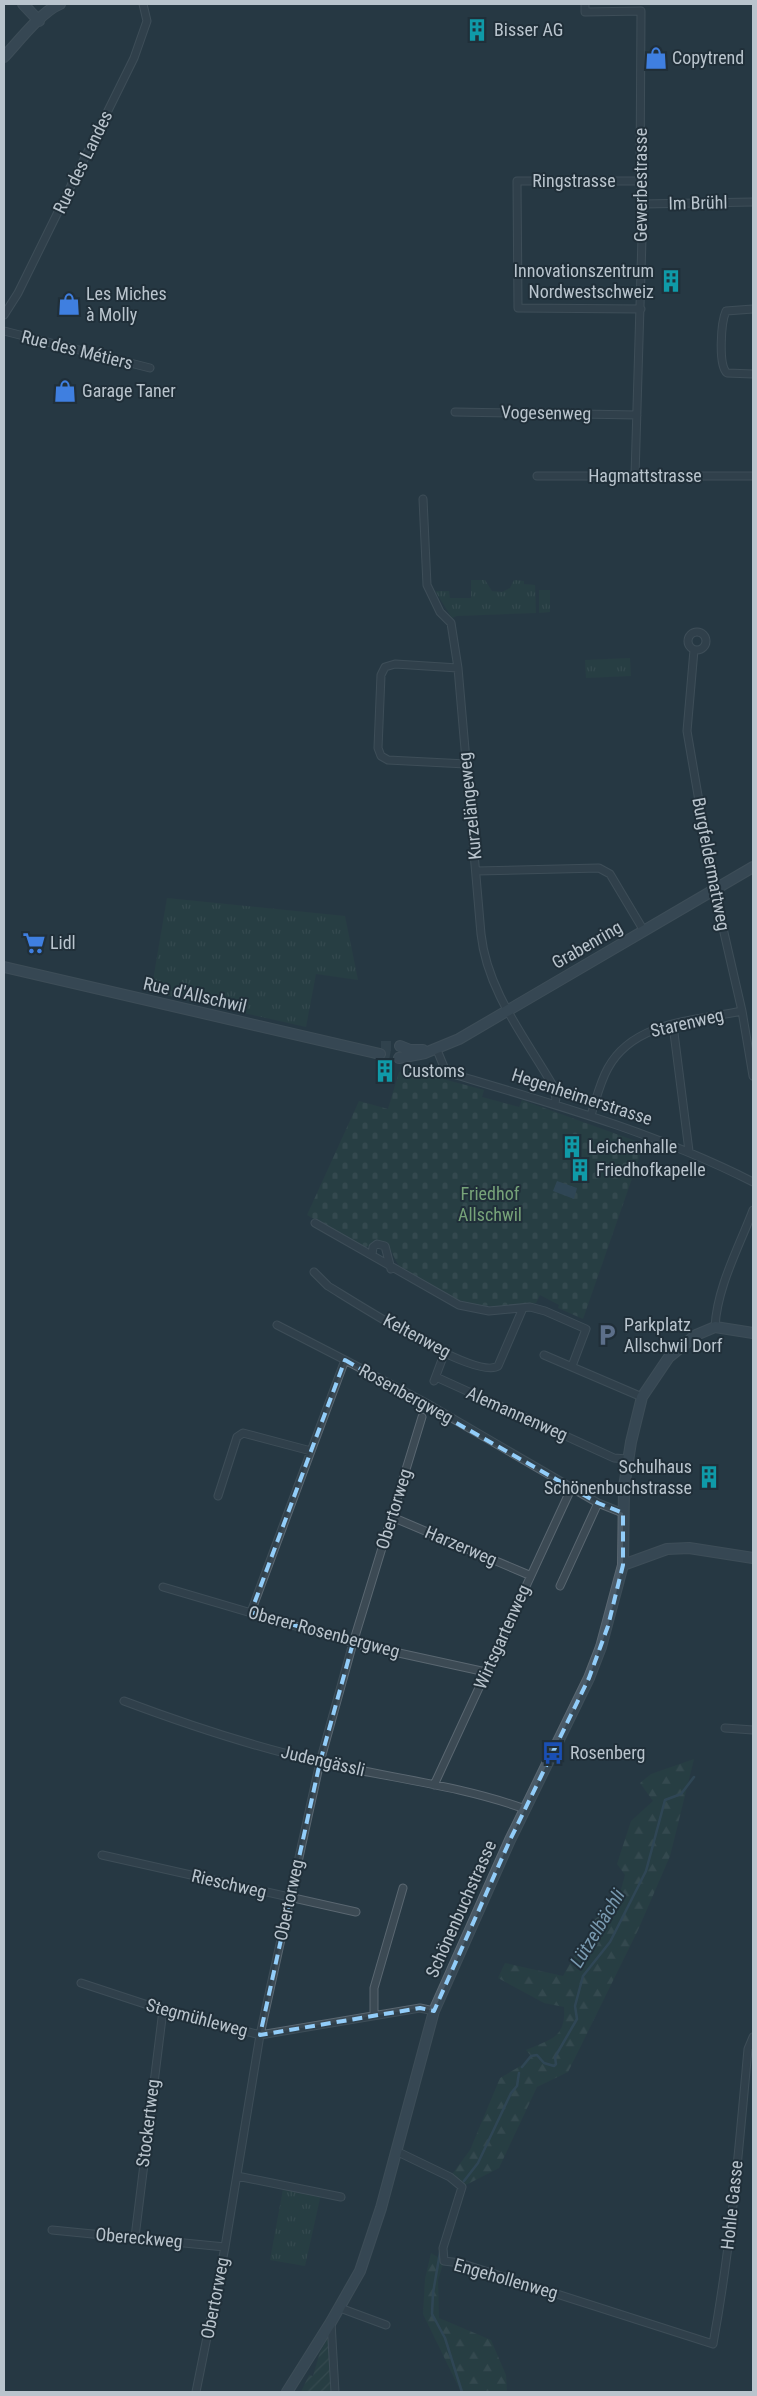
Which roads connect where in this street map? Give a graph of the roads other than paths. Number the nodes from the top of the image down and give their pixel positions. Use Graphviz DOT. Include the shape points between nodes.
graph roads {
  1 [pos="23,4"];
  2 [pos="55,4"];
  3 [pos="143,4"];
  4 [pos="585,4"];
  5 [pos="39,21"];
  6 [pos="4,57"];
  7 [pos="640,182"];
  8 [pos="753,202"];
  9 [pos="643,204"];
  10 [pos="641,309"];
  11 [pos="753,309"];
  12 [pos="4,315"];
  13 [pos="4,331"];
  14 [pos="150,368"];
  15 [pos="753,374"];
  16 [pos="455,412"];
  17 [pos="638,415"];
  18 [pos="537,476"];
  19 [pos="635,476"];
  20 [pos="753,476"];
  21 [pos="424,499"];
  22 [pos="694,650"];
  23 [pos="458,668"];
  24 [pos="466,764"];
  25 [pos="753,867"];
  26 [pos="476,871"];
  27 [pos="714,889"];
  28 [pos="644,931"];
  29 [pos="4,967"];
  30 [pos="509,1010"];
  31 [pos="742,1011"];
  32 [pos="673,1025"];
  33 [pos="400,1046"];
  34 [pos="377,1050"];
  35 [pos="436,1050"];
  36 [pos="399,1058"];
  37 [pos="753,1076"];
  38 [pos="555,1103"];
  39 [pos="591,1115"];
  40 [pos="689,1151"];
  41 [pos="753,1182"];
  42 [pos="753,1210"];
  43 [pos="315,1223"];
  44 [pos="372,1255"];
  45 [pos="392,1268"];
  46 [pos="314,1272"];
  47 [pos="523,1308"];
  48 [pos="277,1325"];
  49 [pos="715,1327"];
  50 [pos="753,1333"];
  51 [pos="544,1355"];
  52 [pos="443,1357"];
  53 [pos="345,1360"];
  54 [pos="572,1366"];
  55 [pos="642,1397"];
  56 [pos="422,1417"];
  57 [pos="311,1451"];
  58 [pos="628,1459"];
  59 [pos="571,1488"];
  60 [pos="218,1496"];
  61 [pos="598,1504"];
  62 [pos="623,1513"];
  63 [pos="392,1517"];
  64 [pos="753,1558"];
  65 [pos="623,1564"];
  66 [pos="530,1575"];
  67 [pos="163,1586"];
  68 [pos="560,1586"];
  69 [pos="251,1612"];
  70 [pos="353,1642"];
  71 [pos="486,1672"];
  72 [pos="124,1701"];
  73 [pos="725,1728"];
  74 [pos="753,1730"];
  75 [pos="320,1762"];
  76 [pos="434,1785"];
  77 [pos="524,1809"];
  78 [pos="102,1854"];
  79 [pos="403,1888"];
  80 [pos="289,1899"];
  81 [pos="356,1912"];
  82 [pos="82,1983"];
  83 [pos="163,2010"];
  84 [pos="434,2011"];
  85 [pos="374,2015"];
  86 [pos="260,2035"];
  87 [pos="753,2037"];
  88 [pos="396,2151"];
  89 [pos="237,2176"];
  90 [pos="341,2197"];
  91 [pos="52,2230"];
  92 [pos="135,2237"];
  93 [pos="225,2247"];
  94 [pos="340,2308"];
  95 [pos="331,2322"];
  96 [pos="386,2325"];
  97 [pos="713,2344"];
  98 [pos="196,2392"];
  99 [pos="287,2392"];
  100 [pos="335,2392"];
  1 -- 5 [label="street"];
  2 -- 5 [label="street"];
  3 -- 12 [label="street, Rue des Landes" via="147,21 134,58 18,293"];
  4 -- 7 [label="street, Gewerbestrasse" via="585,12 642,11"];
  5 -- 6 [label="street"];
  7 -- 9 [label="street, Gewerbestrasse"];
  7 -- 10 [label="street, Ringstrasse" via="517,182 518,308"];
  8 -- 9 [label="street, Im Brühl"];
  9 -- 10 [label="street, Gewerbestrasse"];
  10 -- 17 [label="street, Gewerbestrasse"];
  11 -- 15 [label="street" via="726,310 722,365 727,373"];
  13 -- 14 [label="street, Rue des Métiers"];
  16 -- 17 [label="street, Vogesenweg"];
  17 -- 19 [label="street, Gewerbestrasse"];
  18 -- 19 [label="street, Hagmattstrasse"];
  19 -- 20 [label="street, Hagmattstrasse"];
  21 -- 23 [label="street, Kurzelängeweg" via="427,585 440,612 451,623"];
  22 -- 27 [label="street, Burgfeldermattweg" via="687,731"];
  23 -- 24 [label="street, Kurzelängeweg"];
  23 -- 24 [label="street" via="395,664 385,667 381,674 378,748 381,756 388,760"];
  24 -- 26 [label="street, Kurzelängeweg"];
  25 -- 27 [label="street, Grabenring"];
  26 -- 28 [label="street" via="599,868 610,874"];
  26 -- 30 [label="street, Kurzelängeweg" via="486,967"];
  27 -- 28 [label="street, Grabenring"];
  27 -- 31 [label="street, Burgfeldermattweg"];
  28 -- 30 [label="street, Grabenring"];
  29 -- 34 [label="street, Rue d'Allschwil"];
  30 -- 35 [label="street, Grabenring"];
  30 -- 38 [label="street, Kurzelängeweg" via="552,1084"];
  31 -- 32 [label="street, Starenweg"];
  31 -- 37 [label="street, Burgfeldermattweg"];
  32 -- 39 [label="street, Starenweg" via="640,1035 619,1053 607,1070"];
  32 -- 40 [label="street"];
  33 -- 35 [label="street, Grabenring" via="410,1050"];
  35 -- 36 [label="street, Grabenring"];
  35 -- 38 [label="street, Hegenheimerstrasse" via="448,1072"];
  38 -- 39 [label="street, Hegenheimerstrasse"];
  39 -- 40 [label="street, Hegenheimerstrasse"];
  40 -- 41 [label="street, Hegenheimerstrasse"];
  42 -- 49 [label="street" via="721,1292"];
  43 -- 44 [label="street"];
  44 -- 45 [label="street"];
  44 -- 45 [label="street" via="377,1244 385,1246"];
  45 -- 47 [label="street" via="459,1305 489,1311"];
  46 -- 47 [label="street, Keltenweg" via="328,1286 440,1352 488,1369 498,1366"];
  47 -- 54 [label="street" via="545,1311 586,1329"];
  48 -- 53 [label="street"];
  49 -- 50 [label="street"];
  49 -- 55 [label="street" via="690,1339 669,1357"];
  51 -- 54 [label="street"];
  52 -- 58 [label="street, Alemannenweg" via="435,1379 614,1458"];
  53 -- 57 [label="street, Rosenbergweg"];
  53 -- 59 [label="street, Rosenbergweg"];
  54 -- 55 [label="street"];
  55 -- 58 [label="street, Schönenbuchstrasse"];
  56 -- 63 [label="street, Obertorweg"];
  57 -- 60 [label="street" via="243,1433 237,1437"];
  57 -- 69 [label="street, Rosenbergweg"];
  58 -- 62 [label="street, Schönenbuchstrasse"];
  59 -- 61 [label="street, Rosenbergweg"];
  59 -- 66 [label="street, Wirtsgartenweg"];
  61 -- 62 [label="street, Rosenbergweg"];
  61 -- 68 [label="street"];
  62 -- 65 [label="street, Schönenbuchstrasse"];
  63 -- 66 [label="street, Harzerweg"];
  63 -- 70 [label="street, Obertorweg"];
  64 -- 65 [label="street" via="689,1548 667,1549"];
  65 -- 77 [label="street, Schönenbuchstrasse" via="608,1626 589,1678"];
  66 -- 71 [label="street, Wirtsgartenweg"];
  67 -- 69 [label="street, Oberer Rosenbergweg"];
  69 -- 70 [label="street, Oberer Rosenbergweg"];
  70 -- 71 [label="street, Oberer Rosenbergweg"];
  70 -- 75 [label="street, Obertorweg"];
  71 -- 76 [label="street, Wirtsgartenweg"];
  72 -- 75 [label="street, Judengässli" via="232,1738"];
  73 -- 74 [label="street"];
  75 -- 76 [label="street, Judengässli"];
  75 -- 80 [label="street, Obertorweg"];
  76 -- 77 [label="street, Judengässli"];
  77 -- 84 [label="street, Schönenbuchstrasse"];
  78 -- 80 [label="street, Rieschweg"];
  79 -- 85 [label="street" via="374,1988"];
  80 -- 81 [label="street, Rieschweg"];
  80 -- 86 [label="street, Obertorweg"];
  82 -- 83 [label="street, Stegmühleweg"];
  83 -- 86 [label="street, Stegmühleweg"];
  83 -- 92 [label="street, Stockertweg"];
  84 -- 85 [label="street, Stegmühleweg" via="420,2008"];
  84 -- 88 [label="street, Schönenbuchstrasse"];
  85 -- 86 [label="street, Stegmühleweg"];
  86 -- 89 [label="street, Obertorweg"];
  87 -- 97 [label="street, Hohle Gasse" via="748,2049 730,2232"];
  88 -- 94 [label="street, Schönenbuchstrasse" via="360,2271"];
  88 -- 97 [label="street, Engehollenweg" via="450,2177 462,2187 443,2248 444,2261"];
  89 -- 90 [label="street"];
  89 -- 93 [label="street, Obertorweg"];
  91 -- 92 [label="street, Obereckweg"];
  92 -- 93 [label="street, Obereckweg"];
  93 -- 98 [label="street, Obertorweg"];
  94 -- 95 [label="street, Schönenbuchstrasse"];
  94 -- 96 [label="street"];
  95 -- 99 [label="street, Schönenbuchstrasse"];
  95 -- 100 [label="street"];
}
